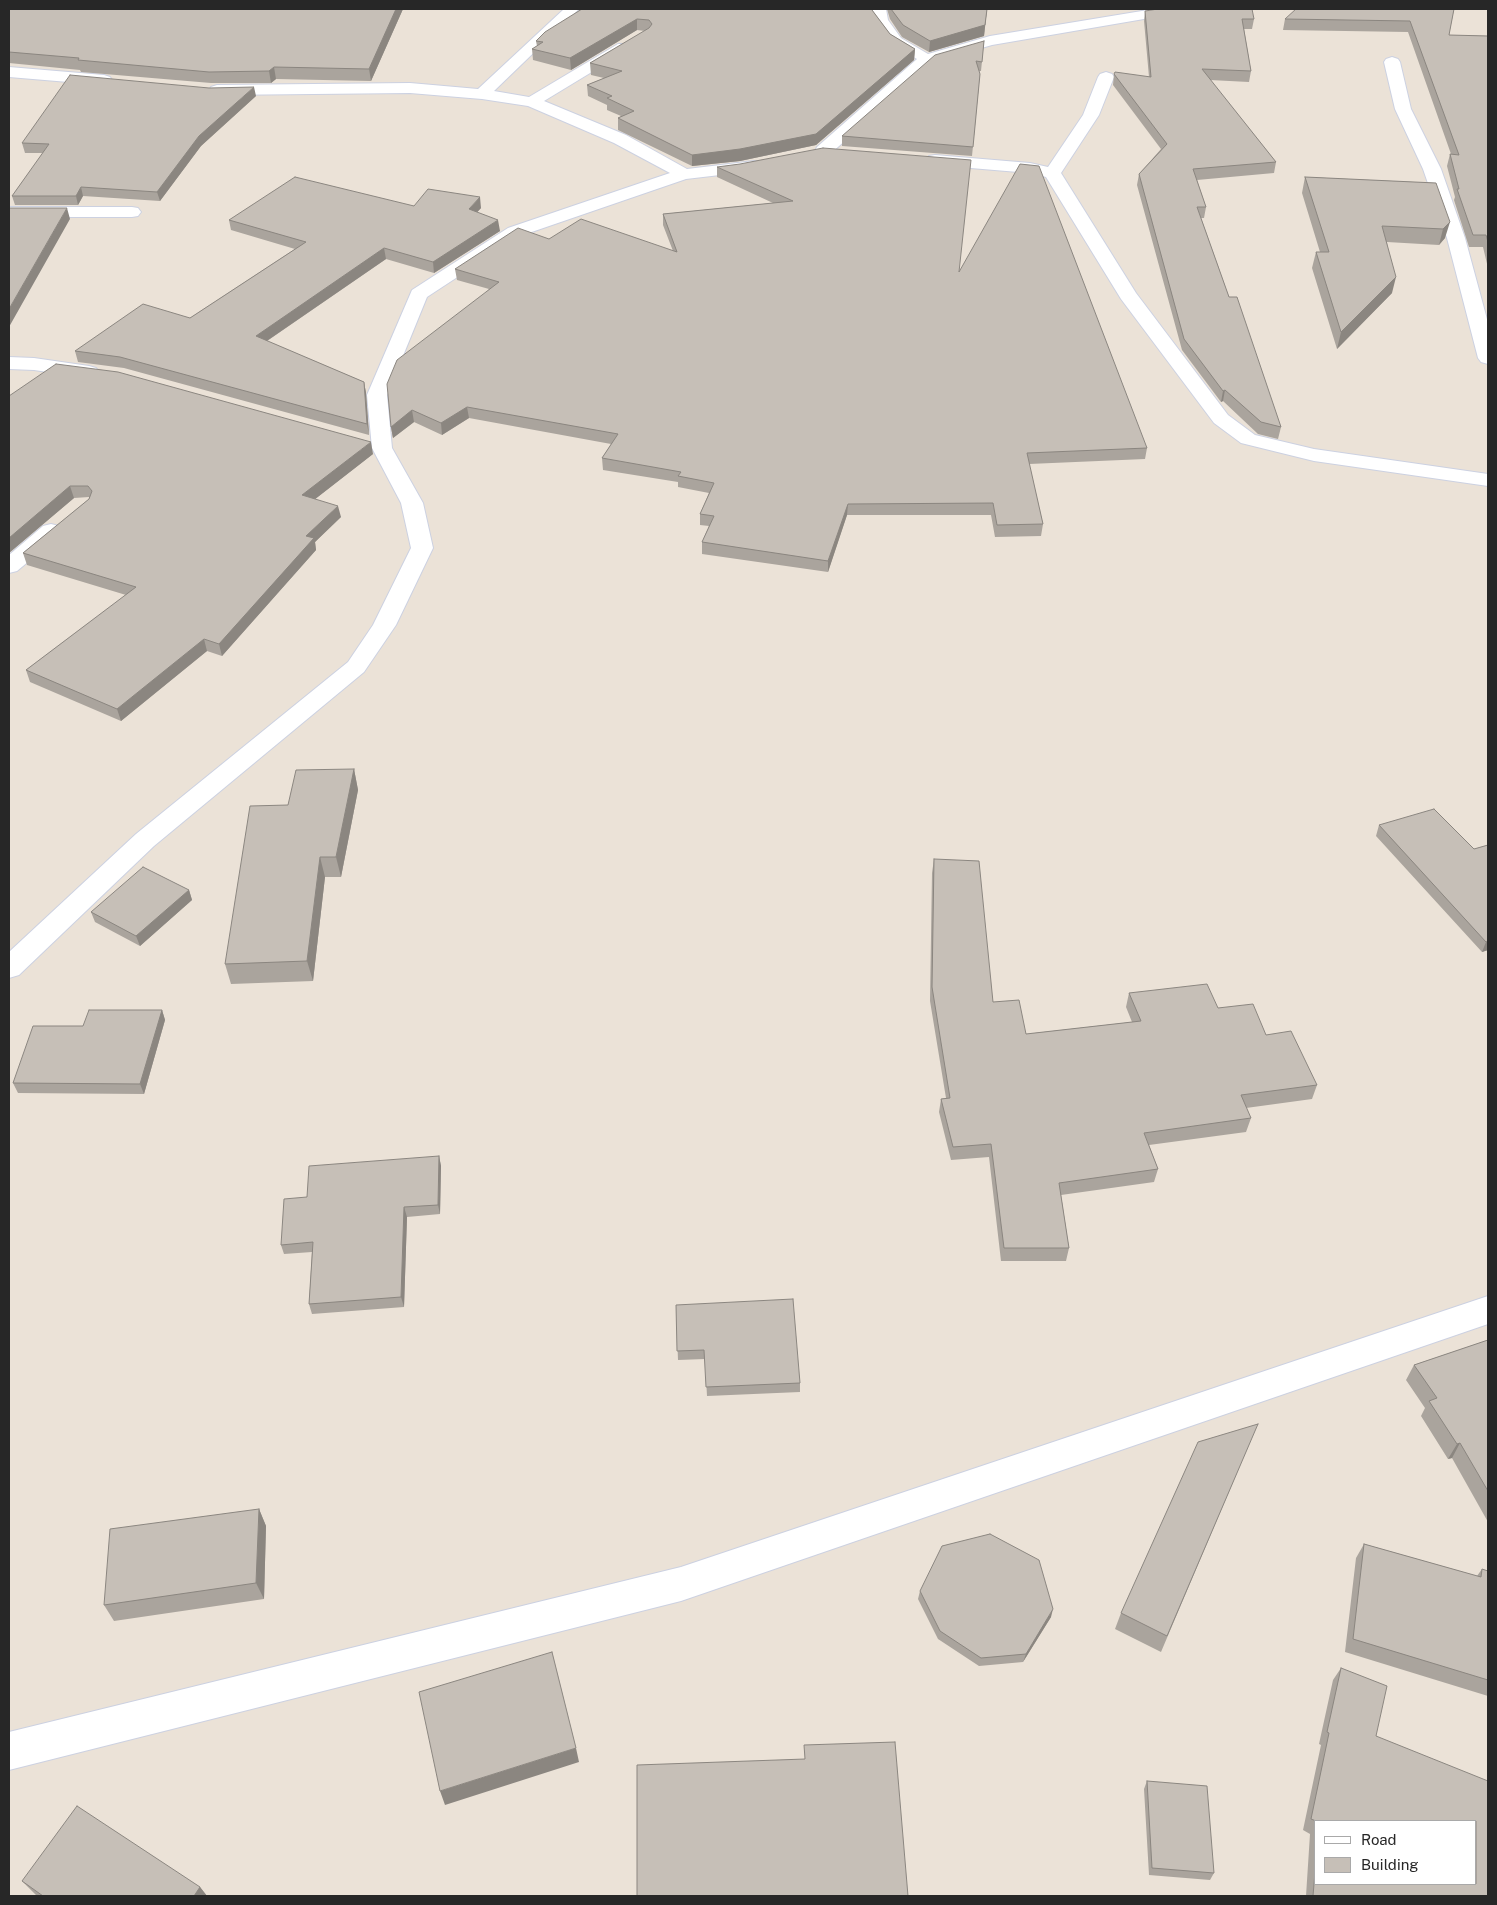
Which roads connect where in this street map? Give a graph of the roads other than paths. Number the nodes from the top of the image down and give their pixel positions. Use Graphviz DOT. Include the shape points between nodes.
graph roads {
  1 [pos="572,9"];
  2 [pos="880,9"];
  3 [pos="1179,9"];
  4 [pos="635,40"];
  5 [pos="927,59"];
  6 [pos="1392,62"];
  7 [pos="9,72"];
  8 [pos="1106,77"];
  9 [pos="123,82"];
  10 [pos="203,89"];
  11 [pos="482,94"];
  12 [pos="532,102"];
  13 [pos="852,154"];
  14 [pos="911,158"];
  15 [pos="773,162"];
  16 [pos="1052,173"];
  17 [pos="684,174"];
  18 [pos="9,212"];
  19 [pos="132,212"];
  20 [pos="1488,358"];
  21 [pos="9,363"];
  22 [pos="103,374"];
  23 [pos="1488,480"];
  24 [pos="68,517"];
  25 [pos="9,566"];
  26 [pos="9,968"];
  27 [pos="1488,1310"];
  28 [pos="9,1751"];
  1 -- 11 [label="street"];
  2 -- 5 [label="street" via="881,20 896,41"];
  3 -- 5 [label="street" via="990,41"];
  4 -- 12 [label="street"];
  5 -- 13 [label="street" via="815,153"];
  6 -- 20 [label="street" via="1403,109 1432,169 1456,238"];
  7 -- 9 [label="street"];
  8 -- 16 [label="street" via="1091,115"];
  10 -- 11 [label="street" via="410,88"];
  11 -- 12 [label="street"];
  12 -- 17 [label="street" via="620,138"];
  14 -- 16 [label="street" via="1030,168"];
  15 -- 17 [label="street"];
  16 -- 23 [label="street" via="1128,295 1221,419 1248,439 1314,455"];
  17 -- 26 [label="street" via="514,232 420,294 377,395 372,445 412,503 422,548 384,625 356,667 145,840"];
  18 -- 19 [label="street"];
  21 -- 22 [label="street"];
  24 -- 25 [label="street"];
  27 -- 28 [label="street" via="681,1584"];
}
